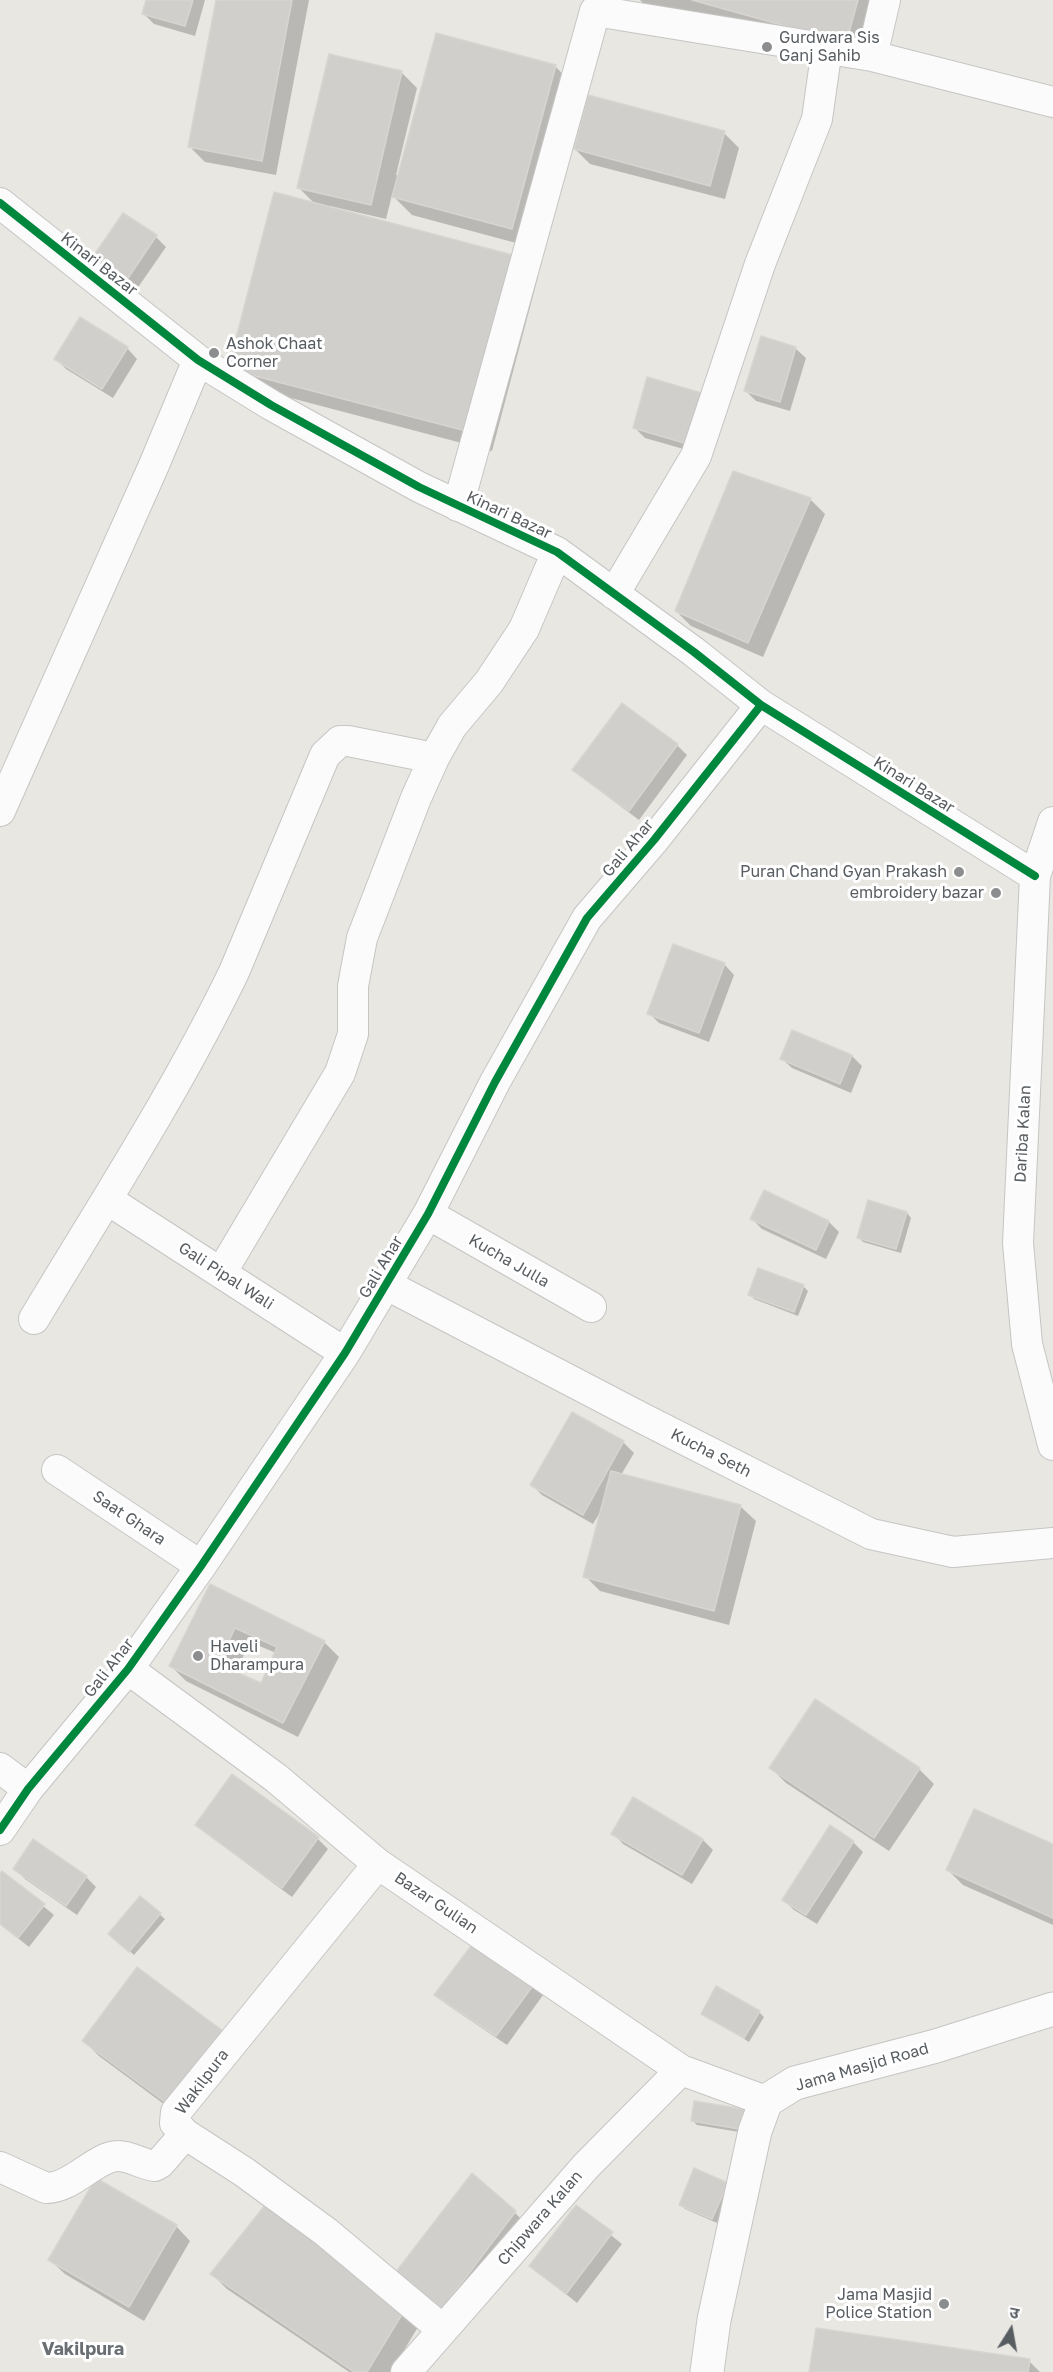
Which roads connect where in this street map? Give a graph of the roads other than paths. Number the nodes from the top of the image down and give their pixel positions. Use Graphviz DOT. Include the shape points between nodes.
graph roads {
  1 [pos="885,0"];
  2 [pos="827,48"];
  3 [pos="872,56"];
  4 [pos="1053,102"];
  5 [pos="0,203"];
  6 [pos="198,360"];
  7 [pos="458,506"];
  8 [pos="557,552"];
  9 [pos="614,594"];
  10 [pos="760,705"];
  11 [pos="434,758"];
  12 [pos="0,811"];
  13 [pos="1053,822"];
  14 [pos="1035,876"];
  15 [pos="108,1200"];
  16 [pos="428,1214"];
  17 [pos="221,1273"];
  18 [pos="387,1285"];
  19 [pos="591,1307"];
  20 [pos="34,1319"];
  21 [pos="345,1353"];
  22 [pos="1053,1445"];
  23 [pos="57,1470"];
  24 [pos="1053,1543"];
  25 [pos="201,1566"];
  26 [pos="128,1669"];
  27 [pos="0,1767"];
  28 [pos="28,1789"];
  29 [pos="0,1830"];
  30 [pos="378,1864"];
  31 [pos="1053,2009"];
  32 [pos="681,2070"];
  33 [pos="766,2101"];
  34 [pos="185,2134"];
  35 [pos="0,2168"];
  36 [pos="442,2329"];
  37 [pos="406,2372"];
  38 [pos="707,2372"];
  1 -- 3 [label="street"];
  2 -- 3 [label="street"];
  2 -- 7 [label="street" via="595,10"];
  2 -- 9 [label="street" via="817,119 760,264 696,456"];
  3 -- 4 [label="street"];
  5 -- 6 [label="street, Kinari Bazar"];
  6 -- 7 [label="street, Kinari Bazar" via="291,416"];
  6 -- 12 [label="street"];
  7 -- 8 [label="street, Kinari Bazar"];
  8 -- 9 [label="street, Kinari Bazar"];
  8 -- 11 [label="street" via="524,629 489,682 452,726"];
  9 -- 10 [label="street, Kinari Bazar"];
  10 -- 14 [label="street, Kinari Bazar"];
  10 -- 16 [label="street, Gali Ahar" via="587,918 495,1082"];
  11 -- 15 [label="street" via="348,741 340,741 325,755 234,972"];
  11 -- 17 [label="street" via="362,938 353,986 353,1034 348,1054"];
  13 -- 14 [label="street, Dariba Kalan"];
  14 -- 22 [label="street, Dariba Kalan" via="1018,1243 1027,1344"];
  15 -- 17 [label="street, Gali Pipal Wali"];
  15 -- 20 [label="street"];
  16 -- 18 [label="street, Gali Ahar"];
  16 -- 19 [label="street, Kucha Julla"];
  17 -- 21 [label="street, Gali Pipal Wali"];
  18 -- 21 [label="street, Gali Ahar"];
  18 -- 24 [label="street, Kucha Seth" via="871,1534 953,1552"];
  21 -- 25 [label="street, Gali Ahar"];
  23 -- 25 [label="street, Saat Ghara"];
  25 -- 26 [label="street, Gali Ahar"];
  26 -- 28 [label="street, Gali Ahar"];
  26 -- 30 [label="street, Bazar Gulian" via="276,1778"];
  27 -- 28 [label="street"];
  28 -- 29 [label="street, Gali Ahar"];
  30 -- 32 [label="street, Bazar Gulian"];
  30 -- 34 [label="street, Wakilpura" via="176,2112 175,2123"];
  31 -- 33 [label="street, Jama Masjid Road" via="936,2046 795,2083"];
  32 -- 33 [label="street, Bazar Gulian"];
  32 -- 36 [label="street, Chipwara Kalan" via="586,2166"];
  33 -- 38 [label="street" via="755,2131 714,2320"];
  34 -- 35 [label="street" via="155,2166 122,2156 112,2157 54,2188"];
  34 -- 36 [label="street, Wakilpura" via="326,2232"];
  36 -- 37 [label="street, Chipwara Kalan"];
}
